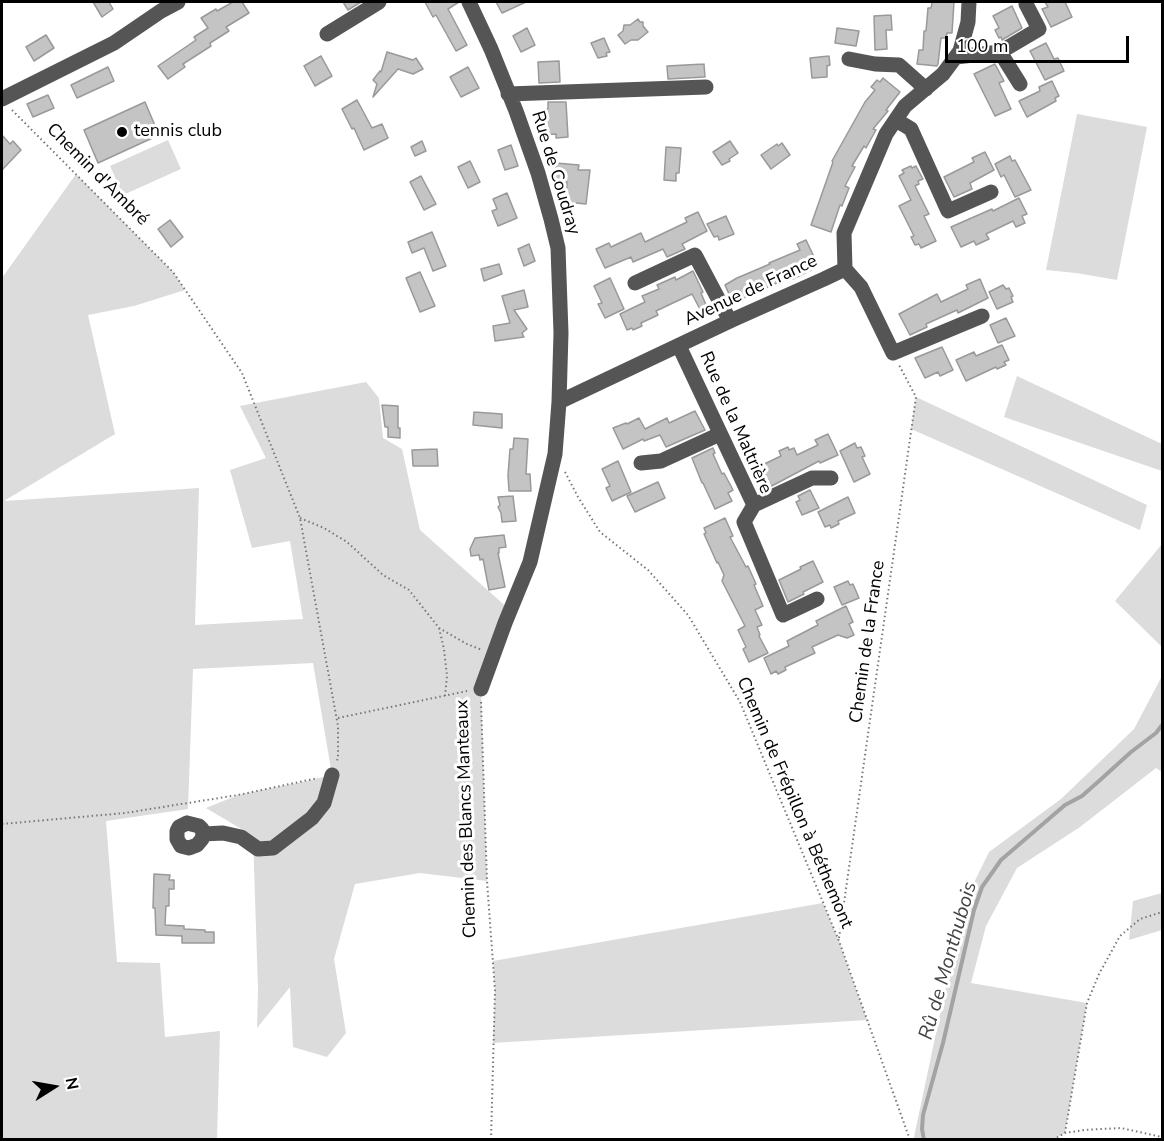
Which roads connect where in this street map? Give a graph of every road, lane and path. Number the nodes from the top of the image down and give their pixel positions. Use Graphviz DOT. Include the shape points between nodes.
graph roads {
  1 [pos="178,2"];
  2 [pos="379,2"];
  3 [pos="469,2"];
  4 [pos="969,2"];
  5 [pos="1026,4"];
  6 [pos="327,34"];
  7 [pos="1000,52"];
  8 [pos="956,57"];
  9 [pos="849,59"];
  10 [pos="1020,84"];
  11 [pos="706,87"];
  12 [pos="926,89"];
  13 [pos="508,94"];
  14 [pos="2,99"];
  15 [pos="896,120"];
  16 [pos="991,192"];
  17 [pos="844,269"];
  18 [pos="635,284"];
  19 [pos="982,316"];
  20 [pos="730,321"];
  21 [pos="679,346"];
  22 [pos="893,353"];
  23 [pos="559,402"];
  24 [pos="720,434"];
  25 [pos="555,454"];
  26 [pos="641,463"];
  27 [pos="831,478"];
  28 [pos="754,506"];
  29 [pos="300,518"];
  30 [pos="817,600"];
  31 [pos="439,628"];
  32 [pos="493,655"];
  33 [pos="481,689"];
  34 [pos="445,696"];
  35 [pos="337,718"];
  36 [pos="332,775"];
  37 [pos="2,824"];
  38 [pos="203,834"];
  39 [pos="1162,912"];
  40 [pos="839,940"];
  41 [pos="1065,1133"];
  42 [pos="1162,1137"];
  43 [pos="491,1140"];
  44 [pos="910,1140"];
  45 [pos="1053,1140"];
  1 -- 14 [label="street" via="114,44"];
  2 -- 6 [label="street"];
  3 -- 13 [label="street, Rue de Coudray"];
  4 -- 8 [label="street, Avenue de France" via="968,22"];
  5 -- 7 [label="street" via="1039,29"];
  7 -- 8 [label="street"];
  7 -- 10 [label="street"];
  8 -- 12 [label="street, Avenue de France"];
  9 -- 12 [label="street" via="899,65"];
  11 -- 13 [label="street"];
  12 -- 15 [label="street, Avenue de France"];
  13 -- 23 [label="street, Rue de Coudray" via="538,173 558,248"];
  14 -- 29 [label="path, Chemin d'Ambré" via="173,272 242,373"];
  15 -- 16 [label="street" via="911,129 948,211"];
  15 -- 17 [label="street, Avenue de France" via="886,134 844,233"];
  17 -- 20 [label="street, Avenue de France"];
  17 -- 22 [label="street" via="861,287"];
  18 -- 20 [label="street" via="695,255"];
  19 -- 22 [label="street"];
  20 -- 21 [label="street, Avenue de France"];
  21 -- 23 [label="street, Avenue de France"];
  21 -- 24 [label="street, Rue de la Maltrière"];
  22 -- 40 [label="path, Chemin de la France" via="916,397"];
  23 -- 25 [label="street, Chemin des Blancs Manteaux"];
  24 -- 26 [label="street" via="660,460"];
  24 -- 28 [label="street, Rue de la Maltrière"];
  25 -- 32 [label="street, Chemin des Blancs Manteaux" via="530,562"];
  25 -- 40 [label="path, Chemin de Frépillon à Béthemont" via="600,532 648,570 688,615 740,702"];
  27 -- 28 [label="street" via="812,478"];
  28 -- 30 [label="street, Rue de la Maltrière" via="744,522 783,615"];
  29 -- 31 [label="path" via="347,542 383,575 409,590"];
  29 -- 35 [label="path, Chemin d'Ambré"];
  31 -- 32 [label="path"];
  31 -- 34 [label="path" via="447,675"];
  32 -- 33 [label="street, Chemin des Blancs Manteaux"];
  33 -- 34 [label="path"];
  33 -- 43 [label="path, Chemin des Blancs Manteaux" via="495,992"];
  34 -- 35 [label="path"];
  35 -- 36 [label="path, Chemin d'Ambré" via="338,758"];
  36 -- 37 [label="path" via="125,813"];
  36 -- 38 [label="street" via="324,803 312,818 273,848 258,849 241,837 224,833"];
  39 -- 41 [label="path" via="1140,919 1120,936 1099,974 1087,1003"];
  40 -- 44 [label="path, Chemin de Frépillon à Béthemont"];
  41 -- 42 [label="path" via="1121,1128"];
  41 -- 45 [label="path"];
}
